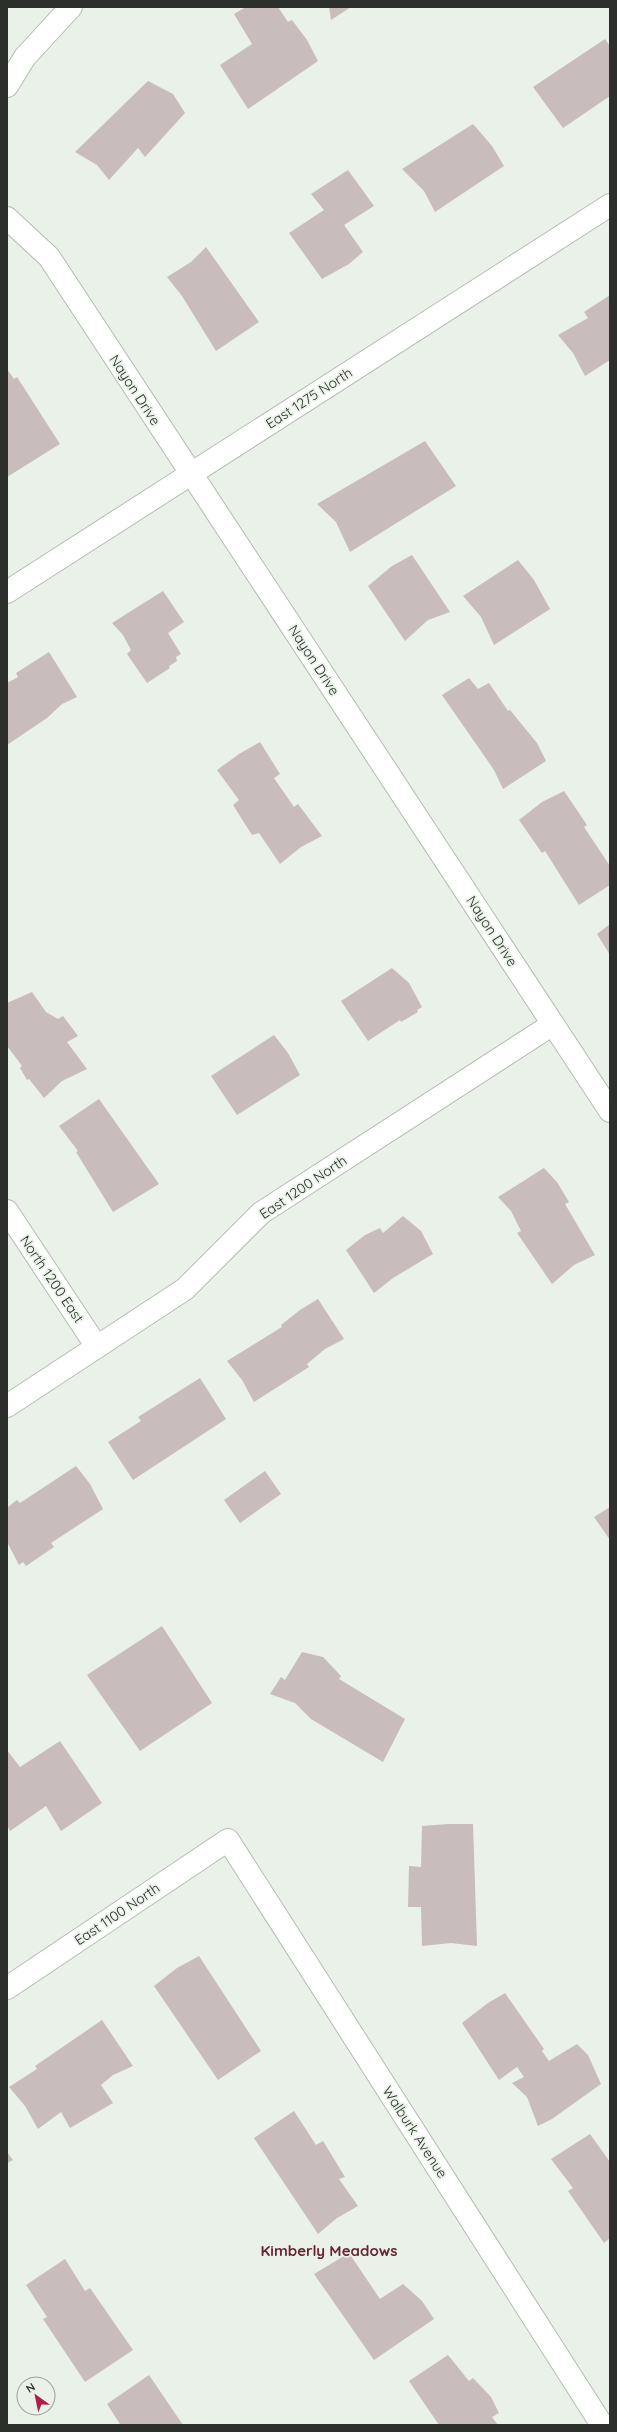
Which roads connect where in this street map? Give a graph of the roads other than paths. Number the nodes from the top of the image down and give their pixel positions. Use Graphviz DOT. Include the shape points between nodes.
graph roads {
  1 [pos="71,7"];
  2 [pos="7,86"];
  3 [pos="610,205"];
  4 [pos="7,218"];
  5 [pos="191,474"];
  6 [pos="7,592"];
  7 [pos="553,1024"];
  8 [pos="610,1111"];
  9 [pos="7,1210"];
  10 [pos="97,1346"];
  11 [pos="7,1406"];
  12 [pos="228,1840"];
  13 [pos="7,1988"];
  14 [pos="602,2425"];
  1 -- 2 [label="street" via="25,57"];
  3 -- 5 [label="street, East 1275 North"];
  4 -- 5 [label="street, Nayon Drive" via="49,257"];
  5 -- 6 [label="street, East 1275 North"];
  5 -- 7 [label="street, Nayon Drive"];
  7 -- 8 [label="street, Nayon Drive"];
  7 -- 10 [label="street, East 1200 North" via="261,1213 185,1289"];
  9 -- 10 [label="street, North 1200 East"];
  10 -- 11 [label="street, East 1200 North"];
  12 -- 13 [label="street, East 1100 North"];
  12 -- 14 [label="street, Walburk Avenue"];
}
